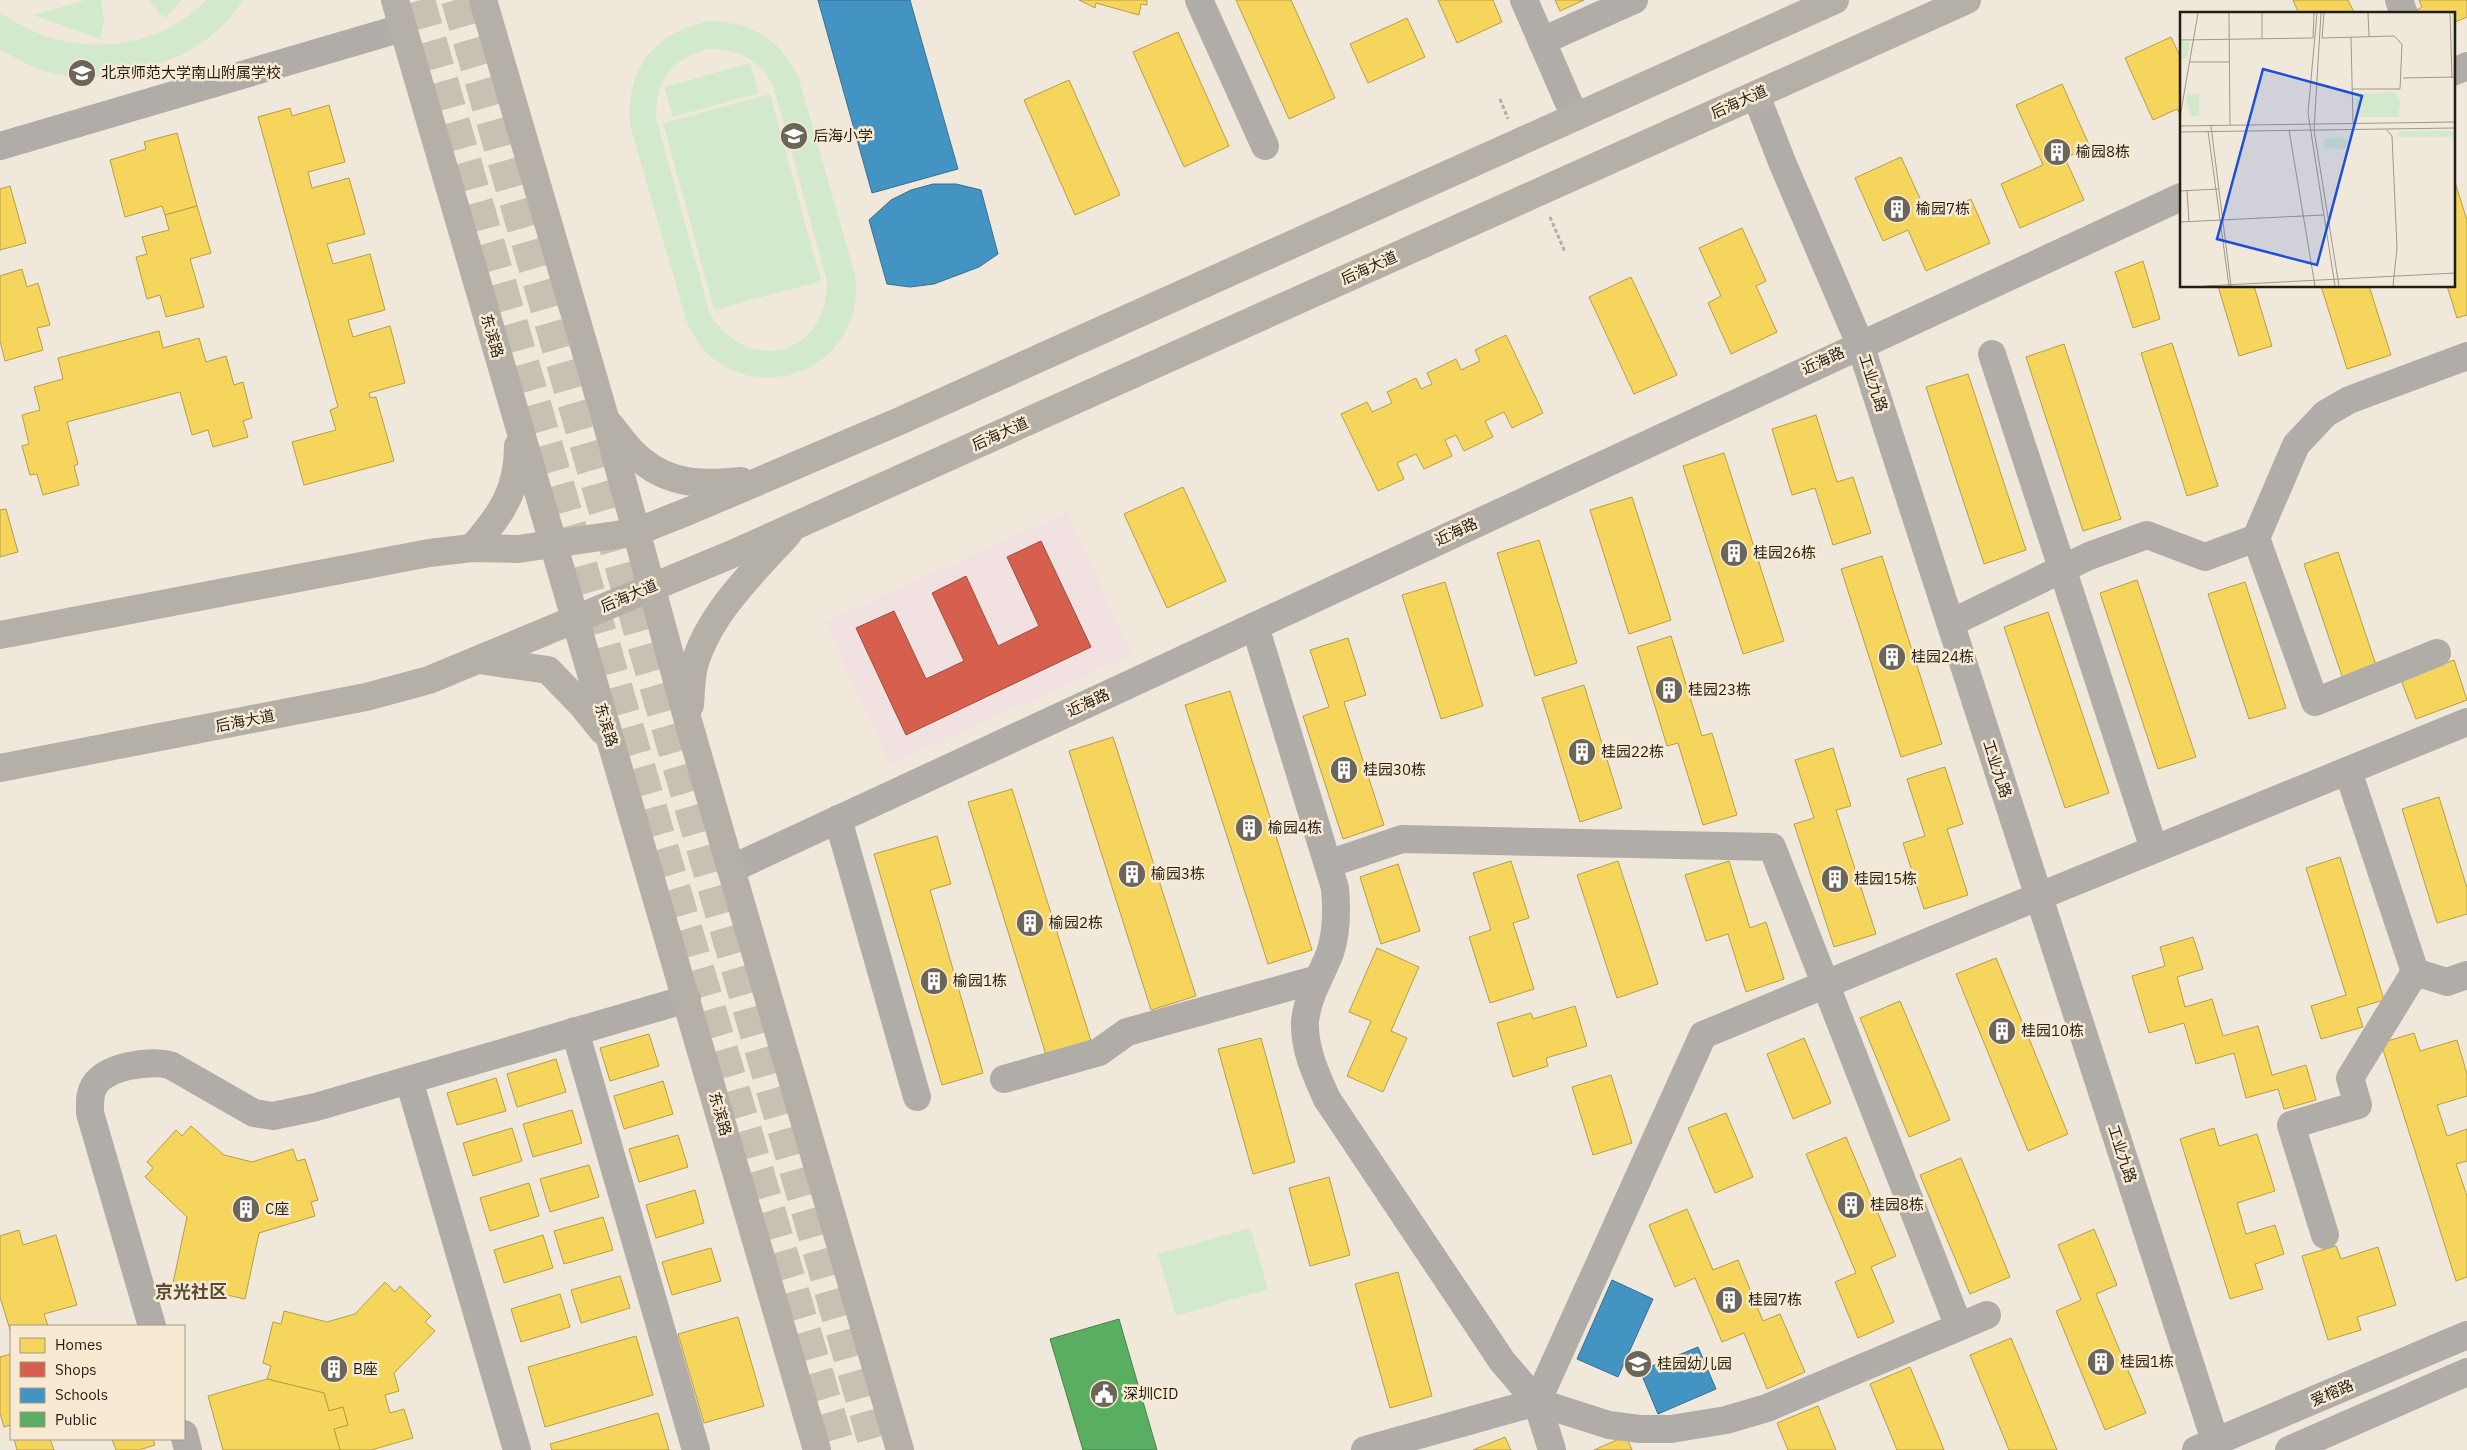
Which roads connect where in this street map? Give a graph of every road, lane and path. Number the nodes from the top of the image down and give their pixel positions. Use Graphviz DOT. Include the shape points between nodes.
graph roads {
  1 [pos="395,0"];
  2 [pos="483,0"];
  3 [pos="1199,0"];
  4 [pos="1524,0"];
  5 [pos="1634,0"];
  6 [pos="1835,0"];
  7 [pos="1967,0"];
  8 [pos="2399,0"];
  9 [pos="2403,12"];
  10 [pos="402,28"];
  11 [pos="1542,42"];
  12 [pos="2467,66"];
  13 [pos="2454,72"];
  14 [pos="1756,95"];
  15 [pos="1575,117"];
  16 [pos="0,146"];
  17 [pos="1265,146"];
  18 [pos="2180,197"];
  19 [pos="1860,344"];
  20 [pos="1992,354"];
  21 [pos="2467,356"];
  22 [pos="606,421"];
  23 [pos="519,428"];
  24 [pos="762,479"];
  25 [pos="796,525"];
  26 [pos="636,532"];
  27 [pos="2256,538"];
  28 [pos="551,544"];
  29 [pos="472,548"];
  30 [pos="2062,569"];
  31 [pos="652,587"];
  32 [pos="574,619"];
  33 [pos="1951,623"];
  34 [pos="1255,626"];
  35 [pos="0,635"];
  36 [pos="2437,653"];
  37 [pos="477,660"];
  38 [pos="688,721"];
  39 [pos="2467,722"];
  40 [pos="611,742"];
  41 [pos="0,768"];
  42 [pos="2348,771"];
  43 [pos="838,819"];
  44 [pos="2154,849"];
  45 [pos="1328,864"];
  46 [pos="731,869"];
  47 [pos="2038,896"];
  48 [pos="2415,972"];
  49 [pos="2467,975"];
  50 [pos="1318,979"];
  51 [pos="1825,984"];
  52 [pos="687,999"];
  53 [pos="575,1032"];
  54 [pos="1004,1079"];
  55 [pos="409,1080"];
  56 [pos="917,1098"];
  57 [pos="2325,1235"];
  58 [pos="1987,1315"];
  59 [pos="152,1325"];
  60 [pos="1959,1327"];
  61 [pos="2467,1335"];
  62 [pos="2467,1372"];
  63 [pos="1537,1402"];
  64 [pos="2210,1447"];
  65 [pos="518,1450"];
  66 [pos="696,1450"];
  67 [pos="817,1450"];
  68 [pos="900,1450"];
  69 [pos="1364,1450"];
  70 [pos="1552,1450"];
  71 [pos="2289,1450"];
  1 -- 10 [label="main road, 东滨路"];
  2 -- 22 [label="main road"];
  3 -- 17 [label="street"];
  4 -- 11 [label="street"];
  5 -- 11 [label="street"];
  6 -- 15 [label="main road"];
  7 -- 14 [label="main road, 后海大道"];
  8 -- 9 [label="street"];
  10 -- 16 [label="street"];
  10 -- 23 [label="main road, 东滨路"];
  11 -- 15 [label="street"];
  12 -- 13 [label="street"];
  14 -- 19 [label="street, 工业九路"];
  14 -- 25 [label="main road, 后海大道"];
  15 -- 24 [label="main road" via="902,420"];
  18 -- 19 [label="street, 近海路"];
  19 -- 33 [label="street, 工业九路"];
  19 -- 34 [label="street, 近海路"];
  20 -- 30 [label="street"];
  21 -- 27 [label="street" via="2349,400 2325,414 2296,445"];
  22 -- 24 [label="main road" via="641,460 668,477 704,485"];
  22 -- 26 [label="main road"];
  23 -- 28 [label="main road, 东滨路"];
  23 -- 29 [label="main road" via="518,468 508,499 496,521"];
  24 -- 26 [label="main road"];
  25 -- 31 [label="main road, 后海大道"];
  25 -- 38 [label="main road" via="756,569 715,622 694,667"];
  26 -- 28 [label="main road"];
  26 -- 31 [label="main road"];
  27 -- 30 [label="street" via="2206,557 2147,536"];
  27 -- 36 [label="street" via="2315,702"];
  28 -- 29 [label="main road" via="518,550"];
  28 -- 32 [label="main road, 东滨路"];
  29 -- 35 [label="main road" via="429,553"];
  30 -- 33 [label="street"];
  30 -- 44 [label="street"];
  31 -- 32 [label="main road, 后海大道"];
  31 -- 38 [label="main road"];
  32 -- 37 [label="main road, 后海大道"];
  32 -- 40 [label="main road, 东滨路"];
  33 -- 47 [label="street, 工业九路"];
  34 -- 43 [label="street, 近海路"];
  34 -- 45 [label="street"];
  37 -- 40 [label="main road" via="548,670 582,704"];
  37 -- 41 [label="main road, 后海大道" via="429,680 366,697"];
  38 -- 46 [label="main road"];
  39 -- 42 [label="street"];
  40 -- 52 [label="main road, 东滨路"];
  42 -- 44 [label="street"];
  42 -- 48 [label="street"];
  43 -- 46 [label="street, 近海路"];
  43 -- 56 [label="street"];
  44 -- 47 [label="street"];
  45 -- 50 [label="street" via="1337,911 1330,953"];
  45 -- 51 [label="street" via="1402,839 1772,847"];
  46 -- 68 [label="main road"];
  47 -- 51 [label="street"];
  47 -- 64 [label="street, 工业九路"];
  48 -- 49 [label="street" via="2447,982"];
  48 -- 57 [label="street" via="2350,1078 2358,1105 2292,1126"];
  50 -- 54 [label="street" via="1126,1032 1099,1052"];
  50 -- 63 [label="street" via="1305,1024 1307,1048 1327,1099 1502,1360"];
  51 -- 60 [label="street"];
  51 -- 63 [label="street" via="1703,1035"];
  52 -- 53 [label="street"];
  52 -- 67 [label="main road, 东滨路"];
  53 -- 55 [label="street"];
  53 -- 66 [label="street"];
  55 -- 59 [label="street" via="273,1116 254,1113 170,1065 142,1063 103,1076 94,1086 90,1113"];
  55 -- 65 [label="street"];
  58 -- 60 [label="street"];
  60 -- 63 [label="street" via="1767,1408 1702,1425 1640,1429 1609,1425"];
  61 -- 64 [label="street, 爱榕路"];
  62 -- 71 [label="street"];
  63 -- 69 [label="street"];
  63 -- 70 [label="street"];
}
